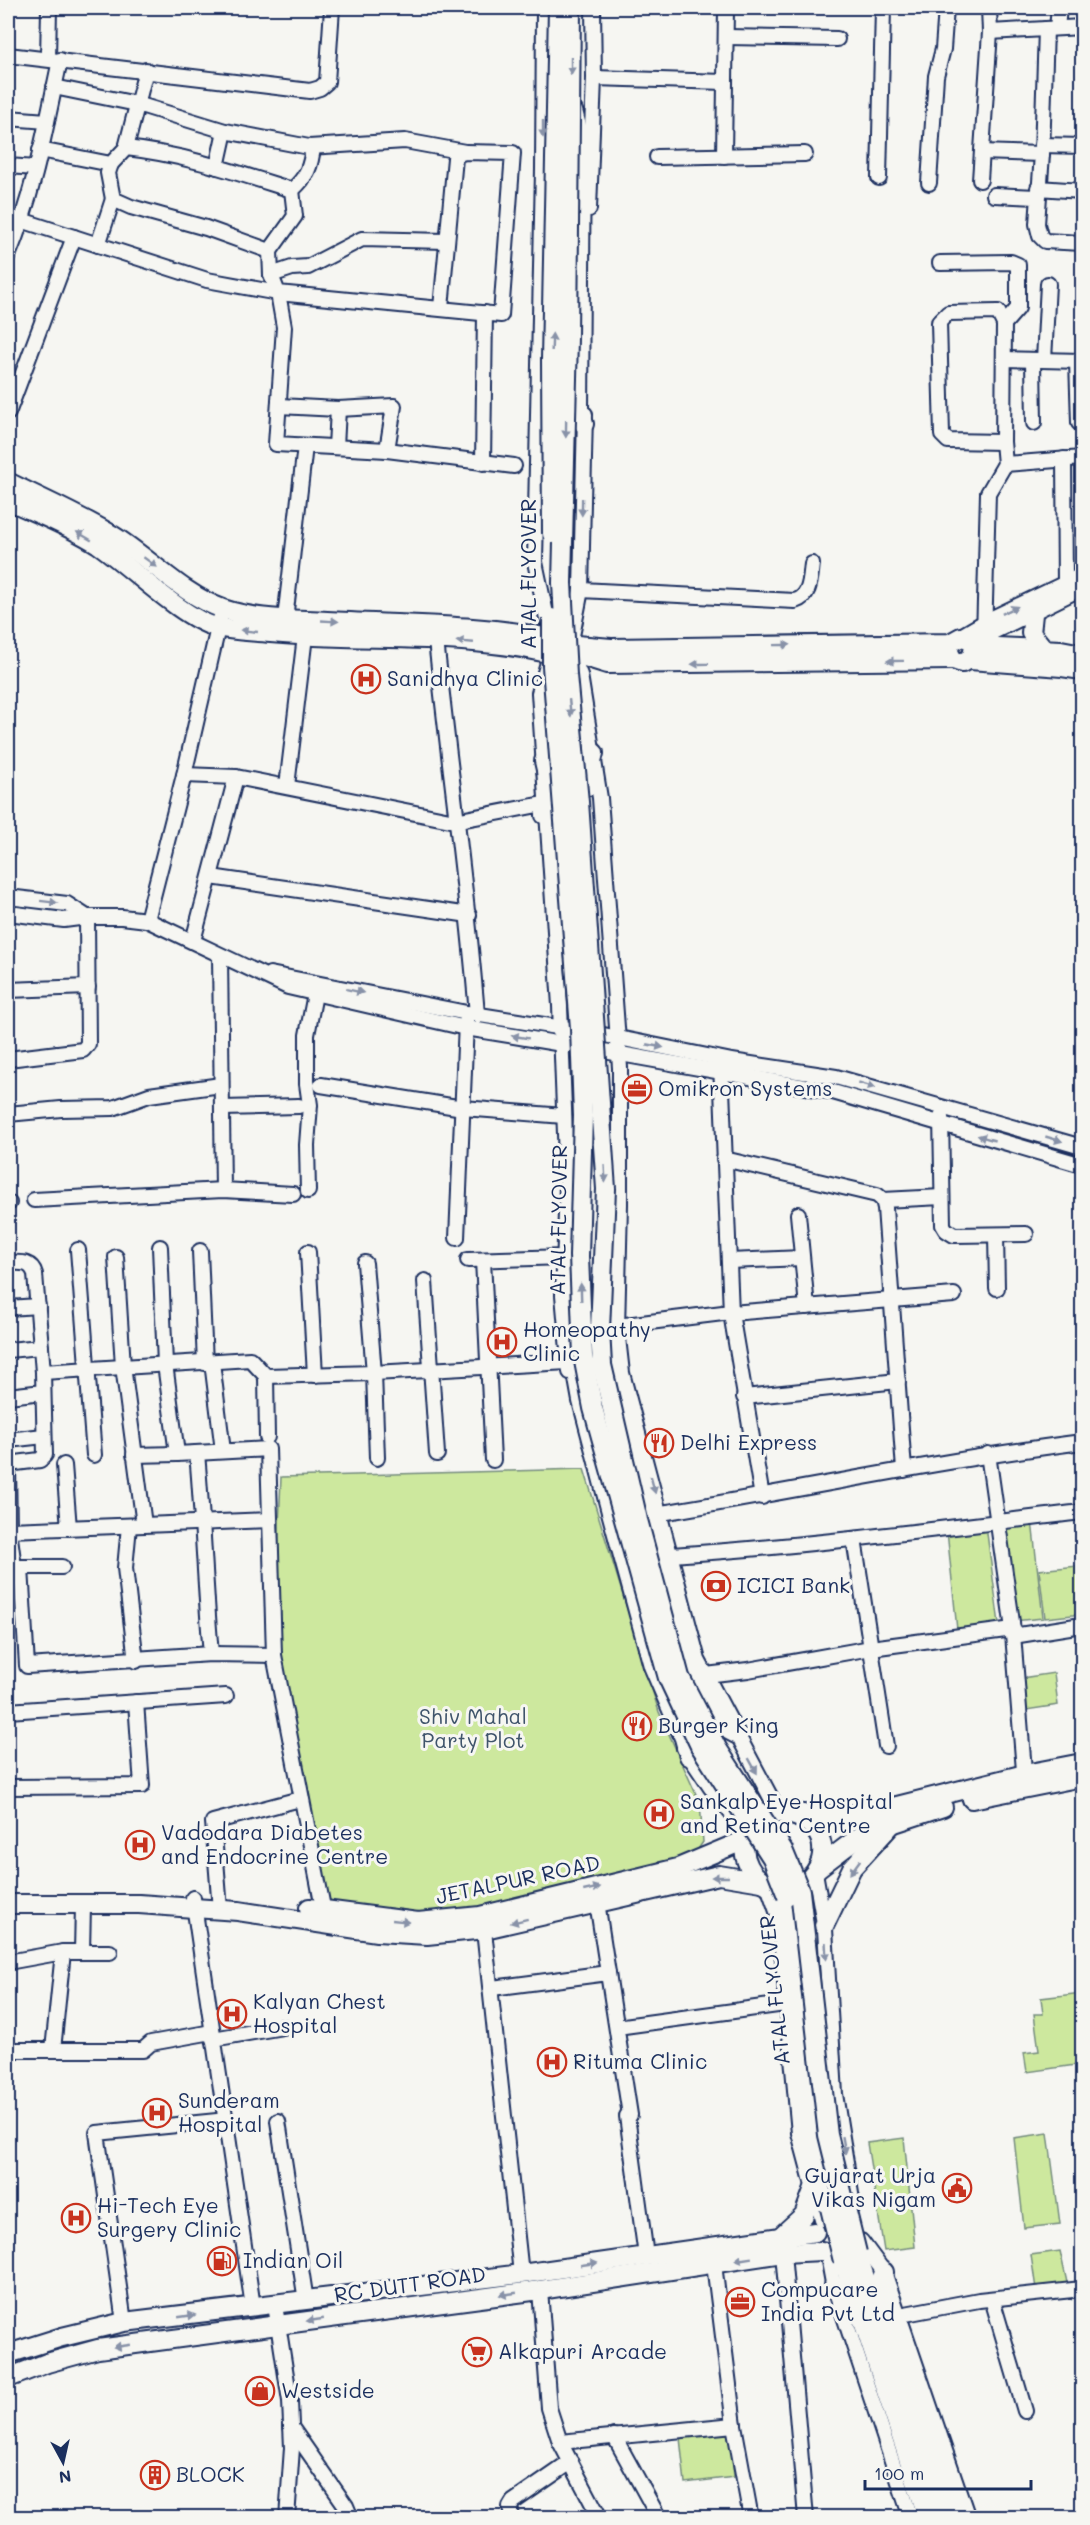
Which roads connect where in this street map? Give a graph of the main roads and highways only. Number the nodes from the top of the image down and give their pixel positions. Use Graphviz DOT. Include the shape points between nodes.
graph roads {
  1 [pos="558,8"];
  2 [pos="571,8"];
  3 [pos="570,104"];
  4 [pos="582,417"];
  5 [pos="8,482"];
  6 [pos="8,501"];
  7 [pos="1033,614"];
  8 [pos="284,626"];
  9 [pos="968,643"];
  10 [pos="549,646"];
  11 [pos="574,648"];
  12 [pos="1044,649"];
  13 [pos="1083,654"];
  14 [pos="1083,670"];
  15 [pos="594,753"];
  16 [pos="544,761"];
  17 [pos="603,1140"];
  18 [pos="582,1148"];
  19 [pos="608,1328"];
  20 [pos="582,1336"];
  21 [pos="736,1734"];
  22 [pos="689,1756"];
  23 [pos="1083,1763"];
  24 [pos="1083,1777"];
  25 [pos="1025,1781"];
  26 [pos="785,1813"];
  27 [pos="893,1823"];
  28 [pos="746,1837"];
  29 [pos="816,1870"];
  30 [pos="678,1876"];
  31 [pos="765,1884"];
  32 [pos="8,1893"];
  33 [pos="194,1903"];
  34 [pos="8,1904"];
  35 [pos="484,1922"];
  36 [pos="824,1926"];
  37 [pos="814,2188"];
  38 [pos="819,2225"];
  39 [pos="782,2245"];
  40 [pos="834,2258"];
  41 [pos="883,2279"];
  42 [pos="834,2285"];
  43 [pos="8,2354"];
  44 [pos="8,2378"];
  45 [pos="919,2517"];
  46 [pos="928,2517"];
  47 [pos="944,2517"];
  48 [pos="958,2517"];
  18 -- 1 [label="main road, ATAL FLYOVER, one-way, bridge" via="580,1028 552,666 551,418"];
  2 -- 3 [label="main road, ATAL FLYOVER, one-way, bridge"];
  3 -- 4 [label="main road, bridge" via="581,142"];
  3 -- 17 [label="main road, ATAL FLYOVER, one-way, bridge" via="563,615"];
  5 -- 8 [label="main road, one-way" via="98,527 202,599"];
  8 -- 6 [label="main road, one-way" via="218,627 193,616 97,543"];
  7 -- 12 [label="main road" via="1031,633"];
  10 -- 8 [label="main road, one-way" via="305,636"];
  8 -- 10 [label="main road, one-way" via="445,626 520,632"];
  9 -- 11 [label="main road"];
  9 -- 12 [label="main road"];
  9 -- 14 [label="main road"];
  10 -- 11 [label="main road" via="564,632"];
  10 -- 11 [label="main road" via="559,662"];
  12 -- 13 [label="main road"];
  15 -- 17 [label="main road" via="589,786 609,1075 609,1128"];
  16 -- 18 [label="main road" via="552,796 566,950 572,1127"];
  17 -- 19 [label="main road, ATAL FLYOVER, one-way, bridge"];
  20 -- 18 [label="main road, ATAL FLYOVER, one-way, bridge"];
  19 -- 21 [label="main road" via="608,1346 627,1432 686,1652 719,1725"];
  19 -- 47 [label="main road, ATAL FLYOVER, bridge" via="602,1365 609,1401 680,1677 717,1748 783,1850 800,1891 833,2158 863,2275"];
  20 -- 22 [label="main road" via="575,1362 582,1401 640,1625"];
  20 -- 40 [label="main road, ATAL FLYOVER, bridge" via="593,1408 668,1678 700,1746 772,1858 787,1896 794,1930 815,2140"];
  23 -- 25 [label="main road"];
  24 -- 25 [label="main road"];
  25 -- 26 [label="main road" via="864,1814"];
  25 -- 27 [label="main road"];
  26 -- 28 [label="main road" via="767,1816"];
  26 -- 29 [label="main road" via="802,1817 818,1834 822,1845"];
  27 -- 29 [label="main road" via="864,1833"];
  27 -- 36 [label="main road, one-way" via="852,1868"];
  28 -- 30 [label="main road"];
  28 -- 31 [label="main road" via="748,1866"];
  29 -- 31 [label="main road" via="799,1885 787,1889"];
  31 -- 30 [label="main road, one-way" via="719,1875"];
  35 -- 30 [label="main road, JETALPUR ROAD, one-way"];
  30 -- 35 [label="main road, JETALPUR ROAD, one-way" via="597,1902"];
  32 -- 33 [label="main road, JETALPUR ROAD"];
  33 -- 34 [label="main road, JETALPUR ROAD"];
  33 -- 35 [label="main road, JETALPUR ROAD" via="325,1916 410,1935"];
  37 -- 39 [label="main road" via="804,2215"];
  38 -- 39 [label="main road, RC DUTT ROAD"];
  38 -- 40 [label="main road" via="816,2242"];
  38 -- 40 [label="main road, RC DUTT ROAD" via="835,2212 850,2215 861,2233 853,2253"];
  39 -- 40 [label="main road, RC DUTT ROAD"];
  43 -- 39 [label="main road, RC DUTT ROAD, one-way" via="124,2322 645,2256"];
  39 -- 44 [label="main road, RC DUTT ROAD, one-way" via="714,2264 98,2349"];
  40 -- 46 [label="main road, ATAL FLYOVER"];
  41 -- 48 [label="main road"];
  42 -- 45 [label="main road" via="847,2301"];
}
